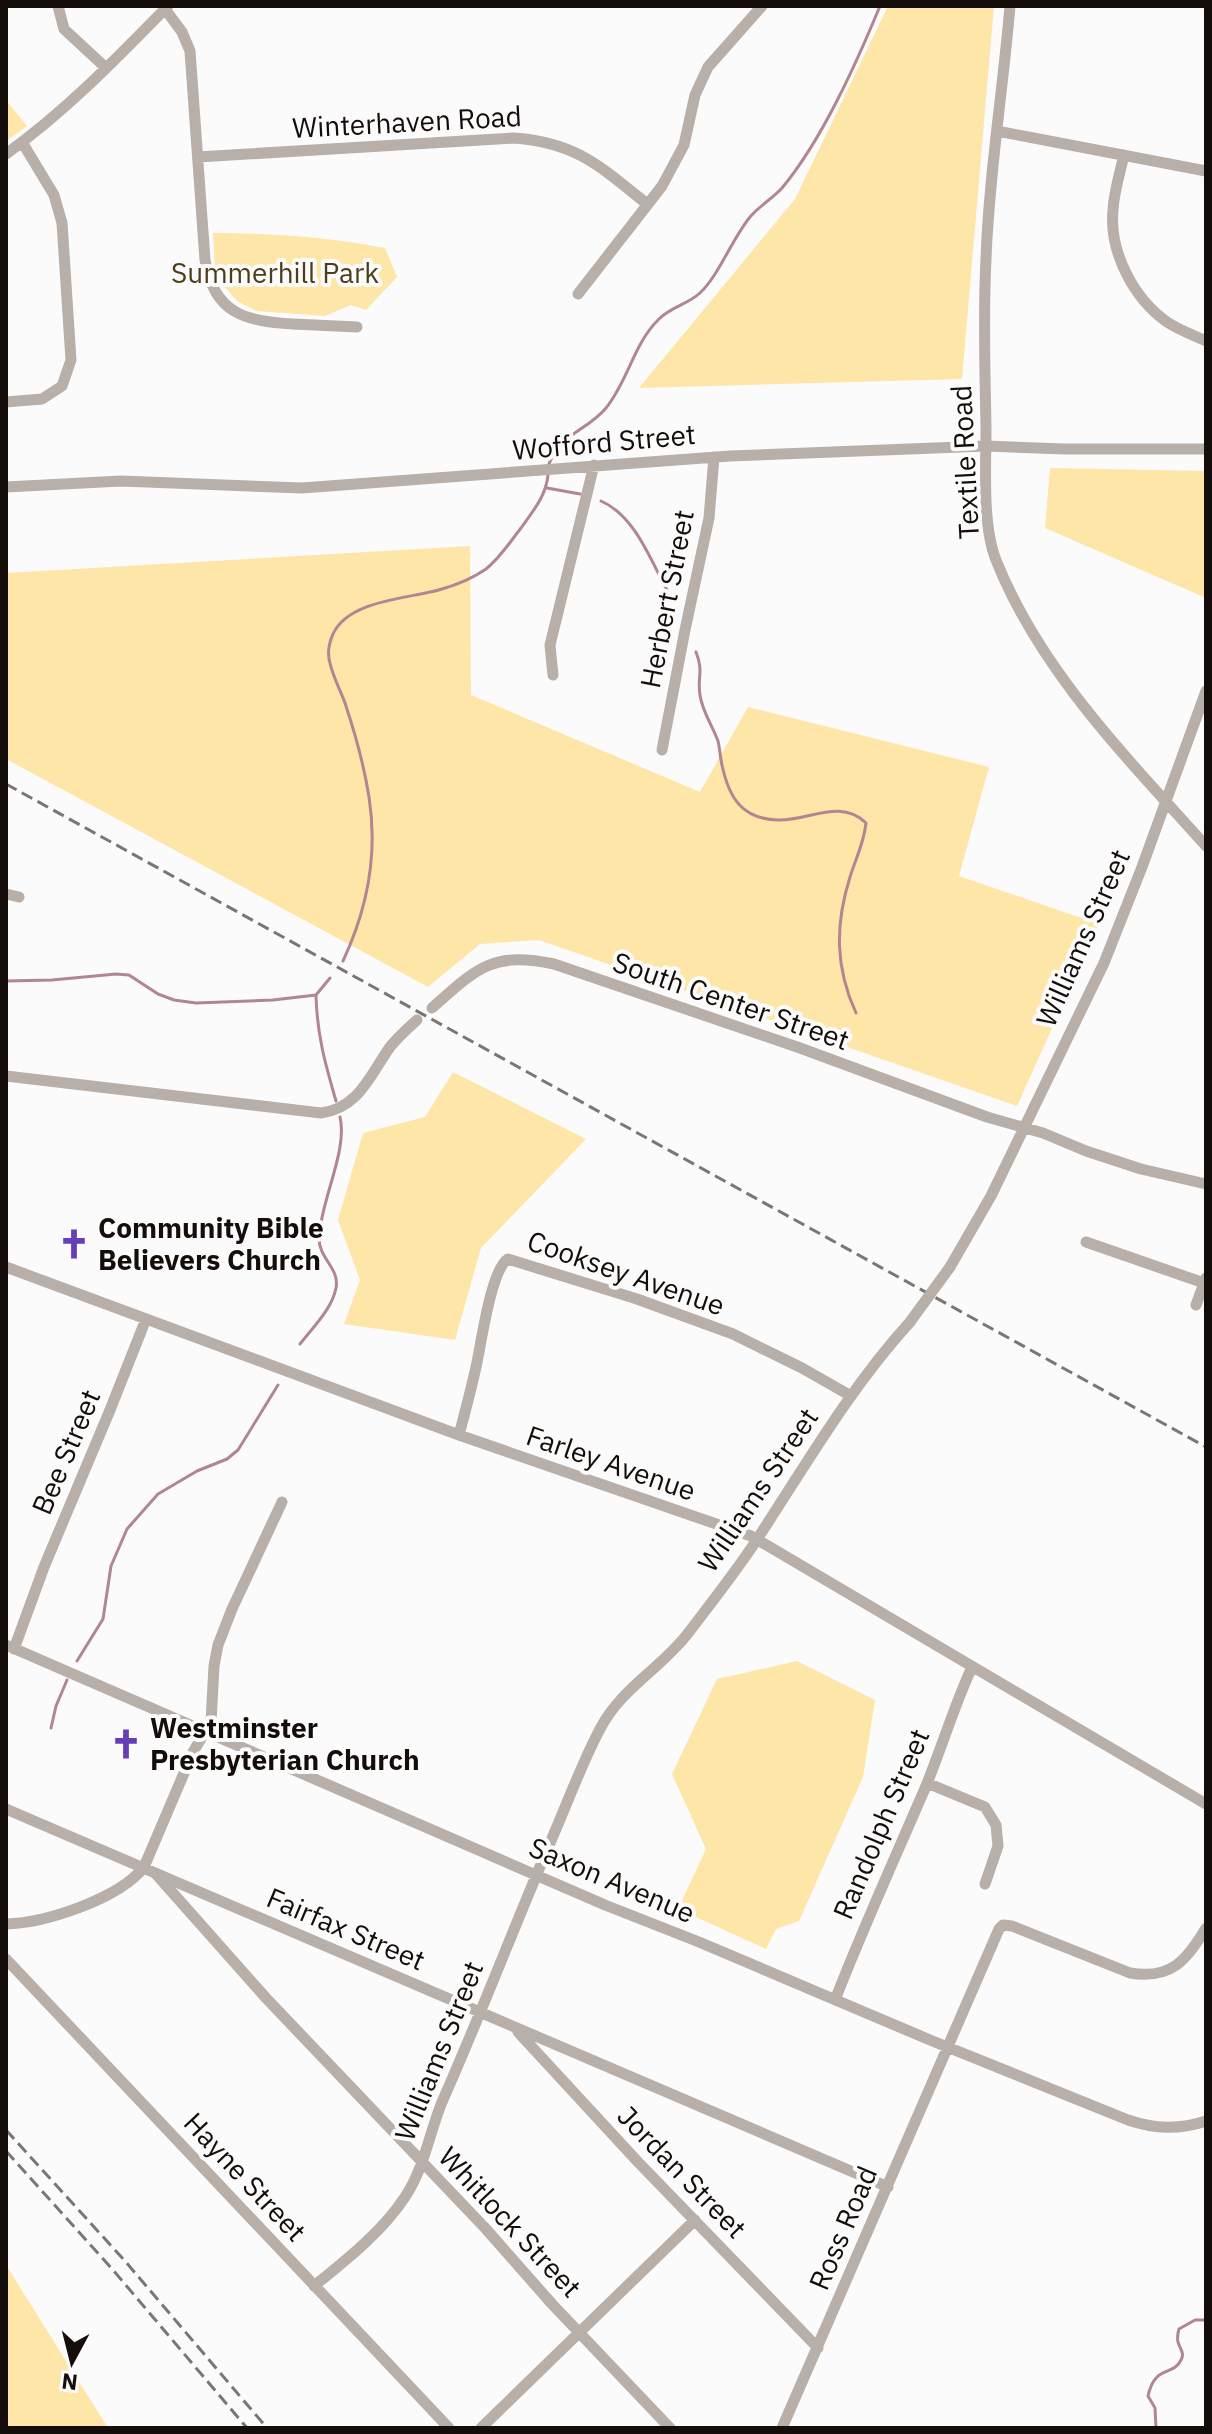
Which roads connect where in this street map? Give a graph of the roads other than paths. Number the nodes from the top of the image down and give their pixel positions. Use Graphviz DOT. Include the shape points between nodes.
graph roads {
  1 [pos="58,6"];
  2 [pos="762,6"];
  3 [pos="1010,6"];
  4 [pos="166,8"];
  5 [pos="106,68"];
  6 [pos="997,131"];
  7 [pos="22,142"];
  8 [pos="6,154"];
  9 [pos="1124,155"];
  10 [pos="198,157"];
  11 [pos="1206,171"];
  12 [pos="647,204"];
  13 [pos="578,294"];
  14 [pos="357,327"];
  15 [pos="1206,341"];
  16 [pos="6,402"];
  17 [pos="986,446"];
  18 [pos="1206,449"];
  19 [pos="714,457"];
  20 [pos="594,465"];
  21 [pos="6,487"];
  22 [pos="553,675"];
  23 [pos="1206,691"];
  24 [pos="662,750"];
  25 [pos="1166,801"];
  26 [pos="1183,821"];
  27 [pos="1206,829"];
  28 [pos="1206,846"];
  29 [pos="6,894"];
  30 [pos="19,897"];
  31 [pos="432,1008"];
  32 [pos="417,1020"];
  33 [pos="6,1076"];
  34 [pos="1024,1127"];
  35 [pos="1206,1184"];
  36 [pos="1086,1242"];
  37 [pos="6,1267"];
  38 [pos="1205,1280"];
  39 [pos="1196,1305"];
  40 [pos="146,1319"];
  41 [pos="851,1396"];
  42 [pos="459,1435"];
  43 [pos="282,1502"];
  44 [pos="756,1540"];
  45 [pos="10,1647"];
  46 [pos="972,1667"];
  47 [pos="205,1731"];
  48 [pos="927,1783"];
  49 [pos="1206,1804"];
  50 [pos="6,1809"];
  51 [pos="149,1869"];
  52 [pos="537,1875"];
  53 [pos="985,1884"];
  54 [pos="6,1924"];
  55 [pos="1206,1928"];
  56 [pos="6,1959"];
  57 [pos="835,2000"];
  58 [pos="481,2013"];
  59 [pos="514,2027"];
  60 [pos="947,2047"];
  61 [pos="1206,2121"];
  62 [pos="421,2161"];
  63 [pos="888,2187"];
  64 [pos="695,2220"];
  65 [pos="314,2286"];
  66 [pos="578,2332"];
  67 [pos="818,2348"];
  68 [pos="449,2428"];
  69 [pos="481,2428"];
  70 [pos="670,2428"];
  71 [pos="782,2428"];
  1 -- 5 [label="street" via="64,29"];
  2 -- 12 [label="street" via="708,67 675,166"];
  3 -- 6 [label="street, Textile Road"];
  4 -- 5 [label="street"];
  4 -- 10 [label="street" via="190,51"];
  5 -- 7 [label="street"];
  6 -- 9 [label="street"];
  6 -- 17 [label="street, Textile Road" via="986,257"];
  7 -- 8 [label="street"];
  7 -- 16 [label="street" via="54,195 62,223 71,360 62,386 42,399"];
  9 -- 11 [label="street"];
  9 -- 15 [label="street" via="1113,227 1129,278 1158,315"];
  10 -- 12 [label="street, Winterhaven Road" via="535,139 577,152"];
  10 -- 14 [label="street" via="205,260 223,302 242,317 265,322"];
  12 -- 13 [label="street"];
  17 -- 18 [label="street, Wofford Street"];
  17 -- 19 [label="street, Wofford Street"];
  17 -- 25 [label="street, Textile Road" via="991,543 1012,593 1078,699"];
  19 -- 20 [label="street, Wofford Street"];
  19 -- 24 [label="street, Herbert Street" via="709,518"];
  20 -- 21 [label="street, Wofford Street" via="302,488 162,481"];
  20 -- 22 [label="street" via="550,645"];
  23 -- 25 [label="street, Williams Street"];
  25 -- 26 [label="street, Textile Road"];
  25 -- 34 [label="street, Williams Street" via="1104,963"];
  26 -- 27 [label="street"];
  26 -- 28 [label="street, Textile Road"];
  29 -- 30 [label="street"];
  31 -- 34 [label="street, South Center Street" via="486,966 517,958 536,960"];
  32 -- 33 [label="street" via="392,1045 356,1097 321,1113"];
  34 -- 35 [label="street, South Center Street" via="1141,1169"];
  34 -- 41 [label="street, Williams Street, bridge" via="950,1267"];
  36 -- 38 [label="street"];
  37 -- 40 [label="street, Farley Avenue"];
  38 -- 39 [label="street"];
  40 -- 42 [label="street, Farley Avenue"];
  40 -- 45 [label="street, Bee Street"];
  41 -- 42 [label="street, Cooksey Avenue" via="733,1334 508,1259 501,1266 484,1323"];
  41 -- 44 [label="street, Williams Street"];
  42 -- 44 [label="street, Farley Avenue"];
  43 -- 47 [label="street" via="218,1645 211,1719"];
  44 -- 46 [label="street, Farley Avenue"];
  44 -- 52 [label="street, Williams Street" via="675,1650 631,1687 607,1716"];
  45 -- 47 [label="street, Saxon Avenue"];
  46 -- 48 [label="street, Randolph Street"];
  46 -- 49 [label="street, Farley Avenue"];
  47 -- 51 [label="street" via="168,1808"];
  47 -- 52 [label="street, Saxon Avenue"];
  48 -- 53 [label="street" via="985,1807 996,1825 998,1846"];
  48 -- 57 [label="street, Randolph Street"];
  50 -- 51 [label="street, Fairfax Street"];
  51 -- 54 [label="street" via="57,1916"];
  51 -- 58 [label="street, Fairfax Street"];
  51 -- 62 [label="street, Whitlock Street"];
  52 -- 57 [label="street, Saxon Avenue"];
  52 -- 58 [label="street, Williams Street"];
  55 -- 60 [label="street, Ross Road" via="1184,1960 1143,1975 1003,1925"];
  56 -- 65 [label="street, Hayne Street"];
  57 -- 60 [label="street, Saxon Avenue"];
  58 -- 59 [label="street, Fairfax Street"];
  58 -- 62 [label="street, Williams Street"];
  59 -- 63 [label="street, Fairfax Street"];
  59 -- 64 [label="street, Jordan Street"];
  60 -- 61 [label="street, Saxon Avenue" via="1144,2125 1178,2128"];
  60 -- 63 [label="street, Ross Road"];
  62 -- 65 [label="street, Williams Street" via="411,2189 394,2212"];
  62 -- 66 [label="street, Whitlock Street"];
  63 -- 67 [label="street, Ross Road"];
  64 -- 66 [label="street"];
  64 -- 67 [label="street, Jordan Street"];
  65 -- 68 [label="street, Hayne Street"];
  66 -- 69 [label="street"];
  66 -- 70 [label="street, Whitlock Street"];
  67 -- 71 [label="street, Ross Road"];
}
